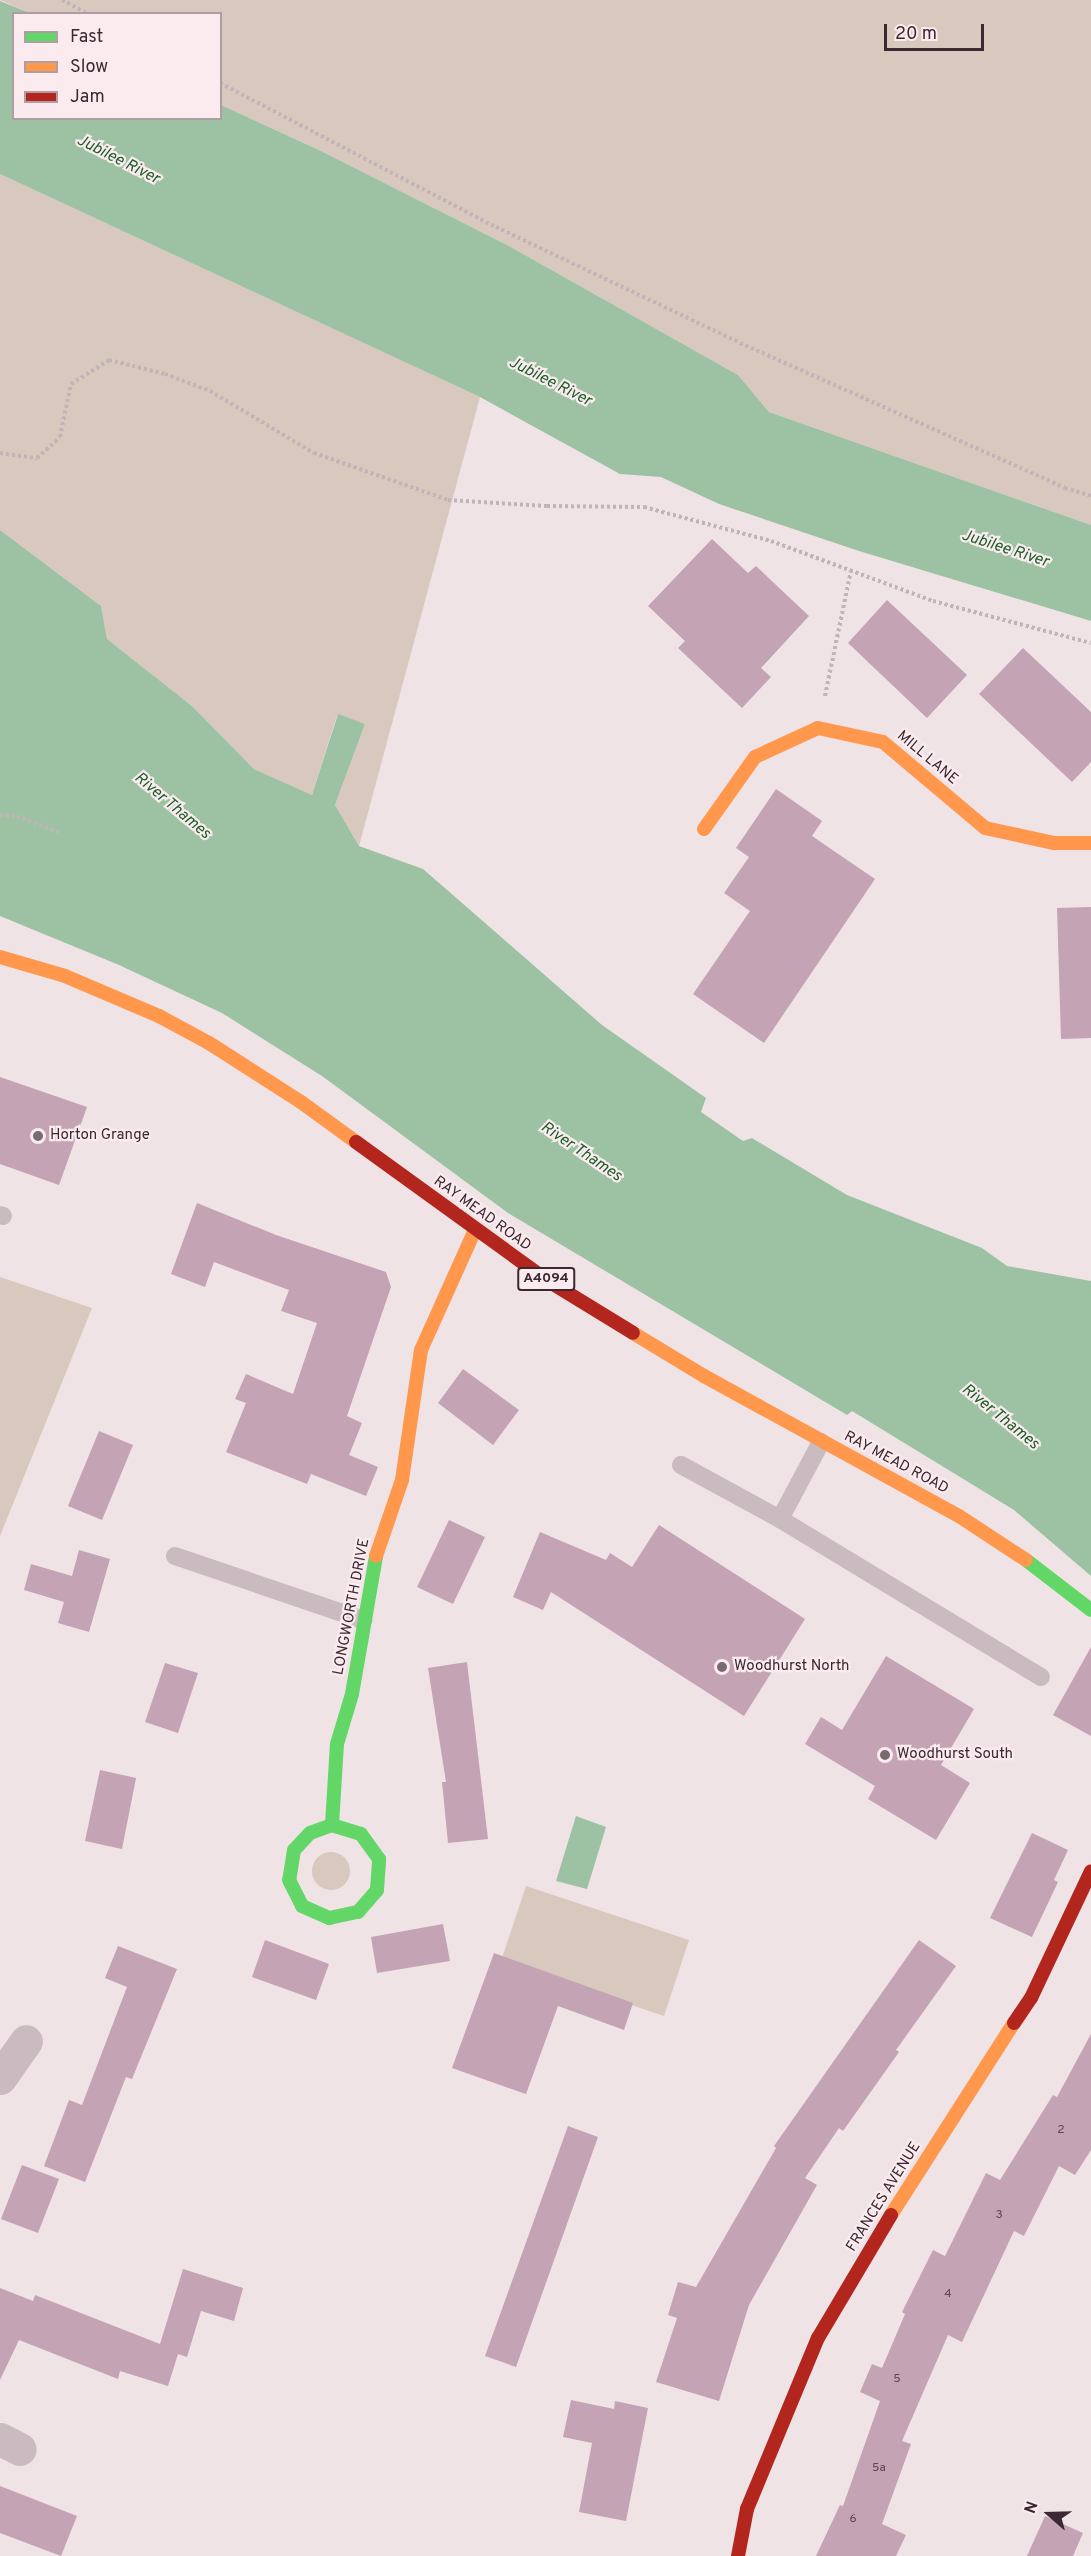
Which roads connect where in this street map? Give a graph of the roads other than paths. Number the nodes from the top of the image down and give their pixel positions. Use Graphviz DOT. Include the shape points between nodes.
graph roads {
  1 [pos="704,829"];
  2 [pos="1091,843"];
  3 [pos="0,957"];
  4 [pos="475,1230"];
  5 [pos="821,1442"];
  6 [pos="681,1465"];
  7 [pos="780,1519"];
  8 [pos="175,1556"];
  9 [pos="1091,1610"];
  10 [pos="363,1620"];
  11 [pos="1041,1677"];
  12 [pos="332,1825"];
  13 [pos="1091,1871"];
  14 [pos="26,2041"];
  15 [pos="0,2078"];
  16 [pos="738,2556"];
  1 -- 2 [label="street, MILL LANE" via="755,757 818,728 883,742 985,828 1054,843"];
  3 -- 4 [label="street, RAY MEAD ROAD / A4094" via="105,992 209,1043 301,1102"];
  4 -- 5 [label="street, RAY MEAD ROAD / A4094" via="545,1279 664,1352"];
  4 -- 10 [label="street, LONGWORTH DRIVE" via="421,1350 402,1480 376,1553"];
  5 -- 7 [label="lane"];
  5 -- 9 [label="street, RAY MEAD ROAD / A4094" via="959,1516 1042,1571"];
  6 -- 7 [label="lane"];
  7 -- 11 [label="lane"];
  8 -- 10 [label="lane"];
  10 -- 12 [label="street, LONGWORTH DRIVE" via="352,1694 337,1744"];
  12 -- 12 [label="street" via="310,1833 294,1850 289,1880 302,1906 329,1918 358,1912 377,1890 379,1859 361,1834"];
  13 -- 16 [label="street, FRANCES AVENUE" via="1031,1998 902,2196 818,2338 747,2509"];
  14 -- 15 [label="street"];
}
